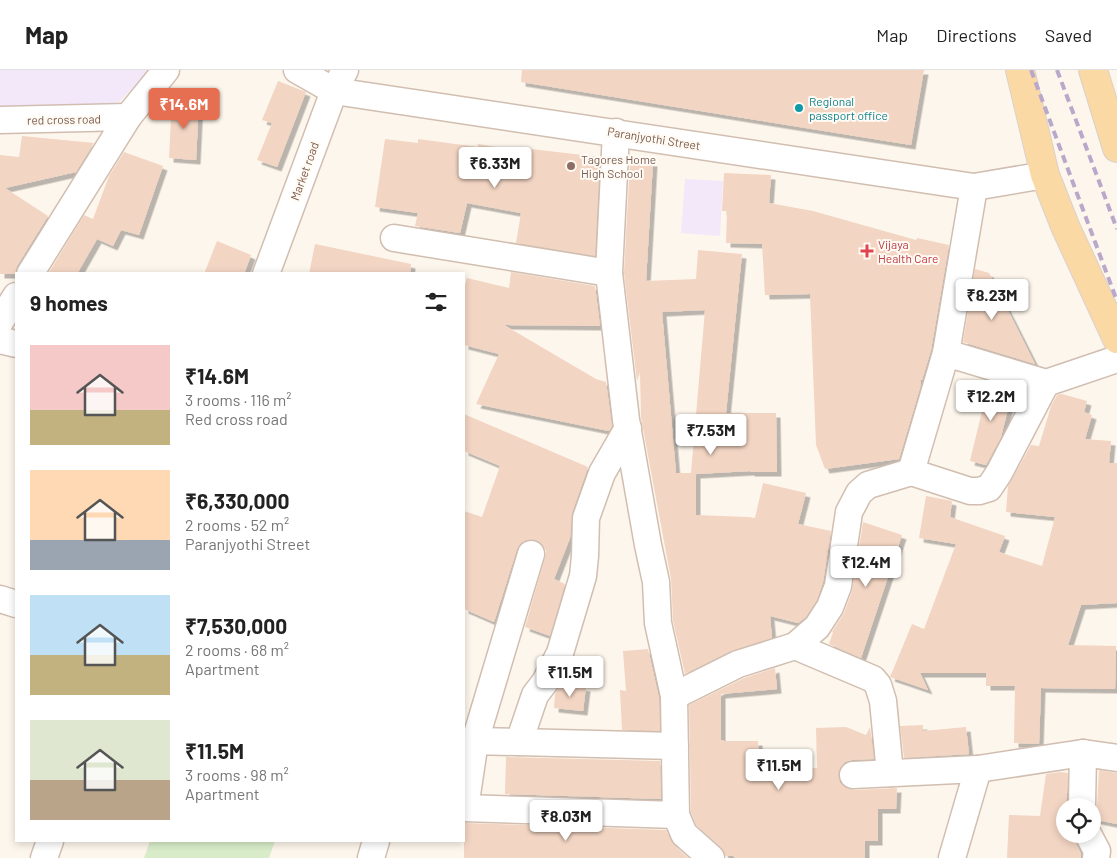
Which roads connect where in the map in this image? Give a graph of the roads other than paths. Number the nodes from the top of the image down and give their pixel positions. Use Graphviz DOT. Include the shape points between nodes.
graph roads {
  1 [pos="166,70"];
  2 [pos="297,70"];
  3 [pos="1020,70"];
  4 [pos="1093,70"];
  5 [pos="340,80"];
  6 [pos="128,117"];
  7 [pos="0,120"];
  8 [pos="616,132"];
  9 [pos="1117,148"];
  10 [pos="1045,176"];
  11 [pos="974,187"];
  12 [pos="394,238"];
  13 [pos="31,272"];
  14 [pos="267,272"];
  15 [pos="610,273"];
  16 [pos="15,298"];
  17 [pos="0,322"];
  18 [pos="1117,339"];
  19 [pos="0,340"];
  20 [pos="15,344"];
  21 [pos="946,353"];
  22 [pos="1117,359"];
  23 [pos="1046,383"];
  24 [pos="628,428"];
  25 [pos="911,472"];
  26 [pos="531,554"];
  27 [pos="0,599"];
  28 [pos="15,604"];
  29 [pos="795,646"];
  30 [pos="674,696"];
  31 [pos="475,741"];
  32 [pos="519,742"];
  33 [pos="675,746"];
  34 [pos="1083,753"];
  35 [pos="1117,758"];
  36 [pos="978,770"];
  37 [pos="890,773"];
  38 [pos="853,775"];
  39 [pos="1082,798"];
  40 [pos="465,802"];
  41 [pos="465,808"];
  42 [pos="676,815"];
  43 [pos="50,842"];
  44 [pos="376,842"];
  45 [pos="1092,843"];
  46 [pos="44,858"];
  47 [pos="371,858"];
  48 [pos="711,858"];
  49 [pos="952,858"];
  50 [pos="1096,858"];
  1 -- 6 [label="street"];
  2 -- 5 [label="street"];
  3 -- 10 [label="main road"];
  4 -- 9 [label="main road"];
  5 -- 8 [label="street, Paranjyothi Street"];
  5 -- 14 [label="street, Market road"];
  6 -- 7 [label="street, red cross road"];
  6 -- 13 [label="street"];
  8 -- 11 [label="street, Paranjyothi Street"];
  8 -- 15 [label="street"];
  10 -- 11 [label="street, Paranjyothi Street"];
  10 -- 18 [label="main road"];
  11 -- 21 [label="street"];
  12 -- 15 [label="street"];
  15 -- 24 [label="street"];
  16 -- 17 [label="street"];
  19 -- 20 [label="street"];
  21 -- 23 [label="street"];
  21 -- 25 [label="street"];
  22 -- 23 [label="street"];
  23 -- 25 [label="street" via="989,488 970,492"];
  24 -- 30 [label="street" via="656,582 658,623"];
  24 -- 32 [label="street" via="602,473 586,518 583,576 560,653 535,695"];
  25 -- 29 [label="street" via="868,485 859,493 849,512 838,586 830,607 817,627"];
  26 -- 31 [label="street"];
  27 -- 28 [label="street"];
  29 -- 30 [label="street" via="738,664"];
  29 -- 37 [label="street" via="873,679 878,685 883,701"];
  30 -- 33 [label="street"];
  31 -- 32 [label="street"];
  31 -- 40 [label="street"];
  32 -- 33 [label="street"];
  33 -- 42 [label="street"];
  34 -- 35 [label="street"];
  34 -- 36 [label="street"];
  34 -- 39 [label="street"];
  36 -- 37 [label="street"];
  36 -- 49 [label="street"];
  37 -- 38 [label="street"];
  41 -- 42 [label="street"];
  42 -- 48 [label="street" via="684,834"];
  43 -- 46 [label="street"];
  44 -- 47 [label="street"];
  45 -- 50 [label="street"];
}
